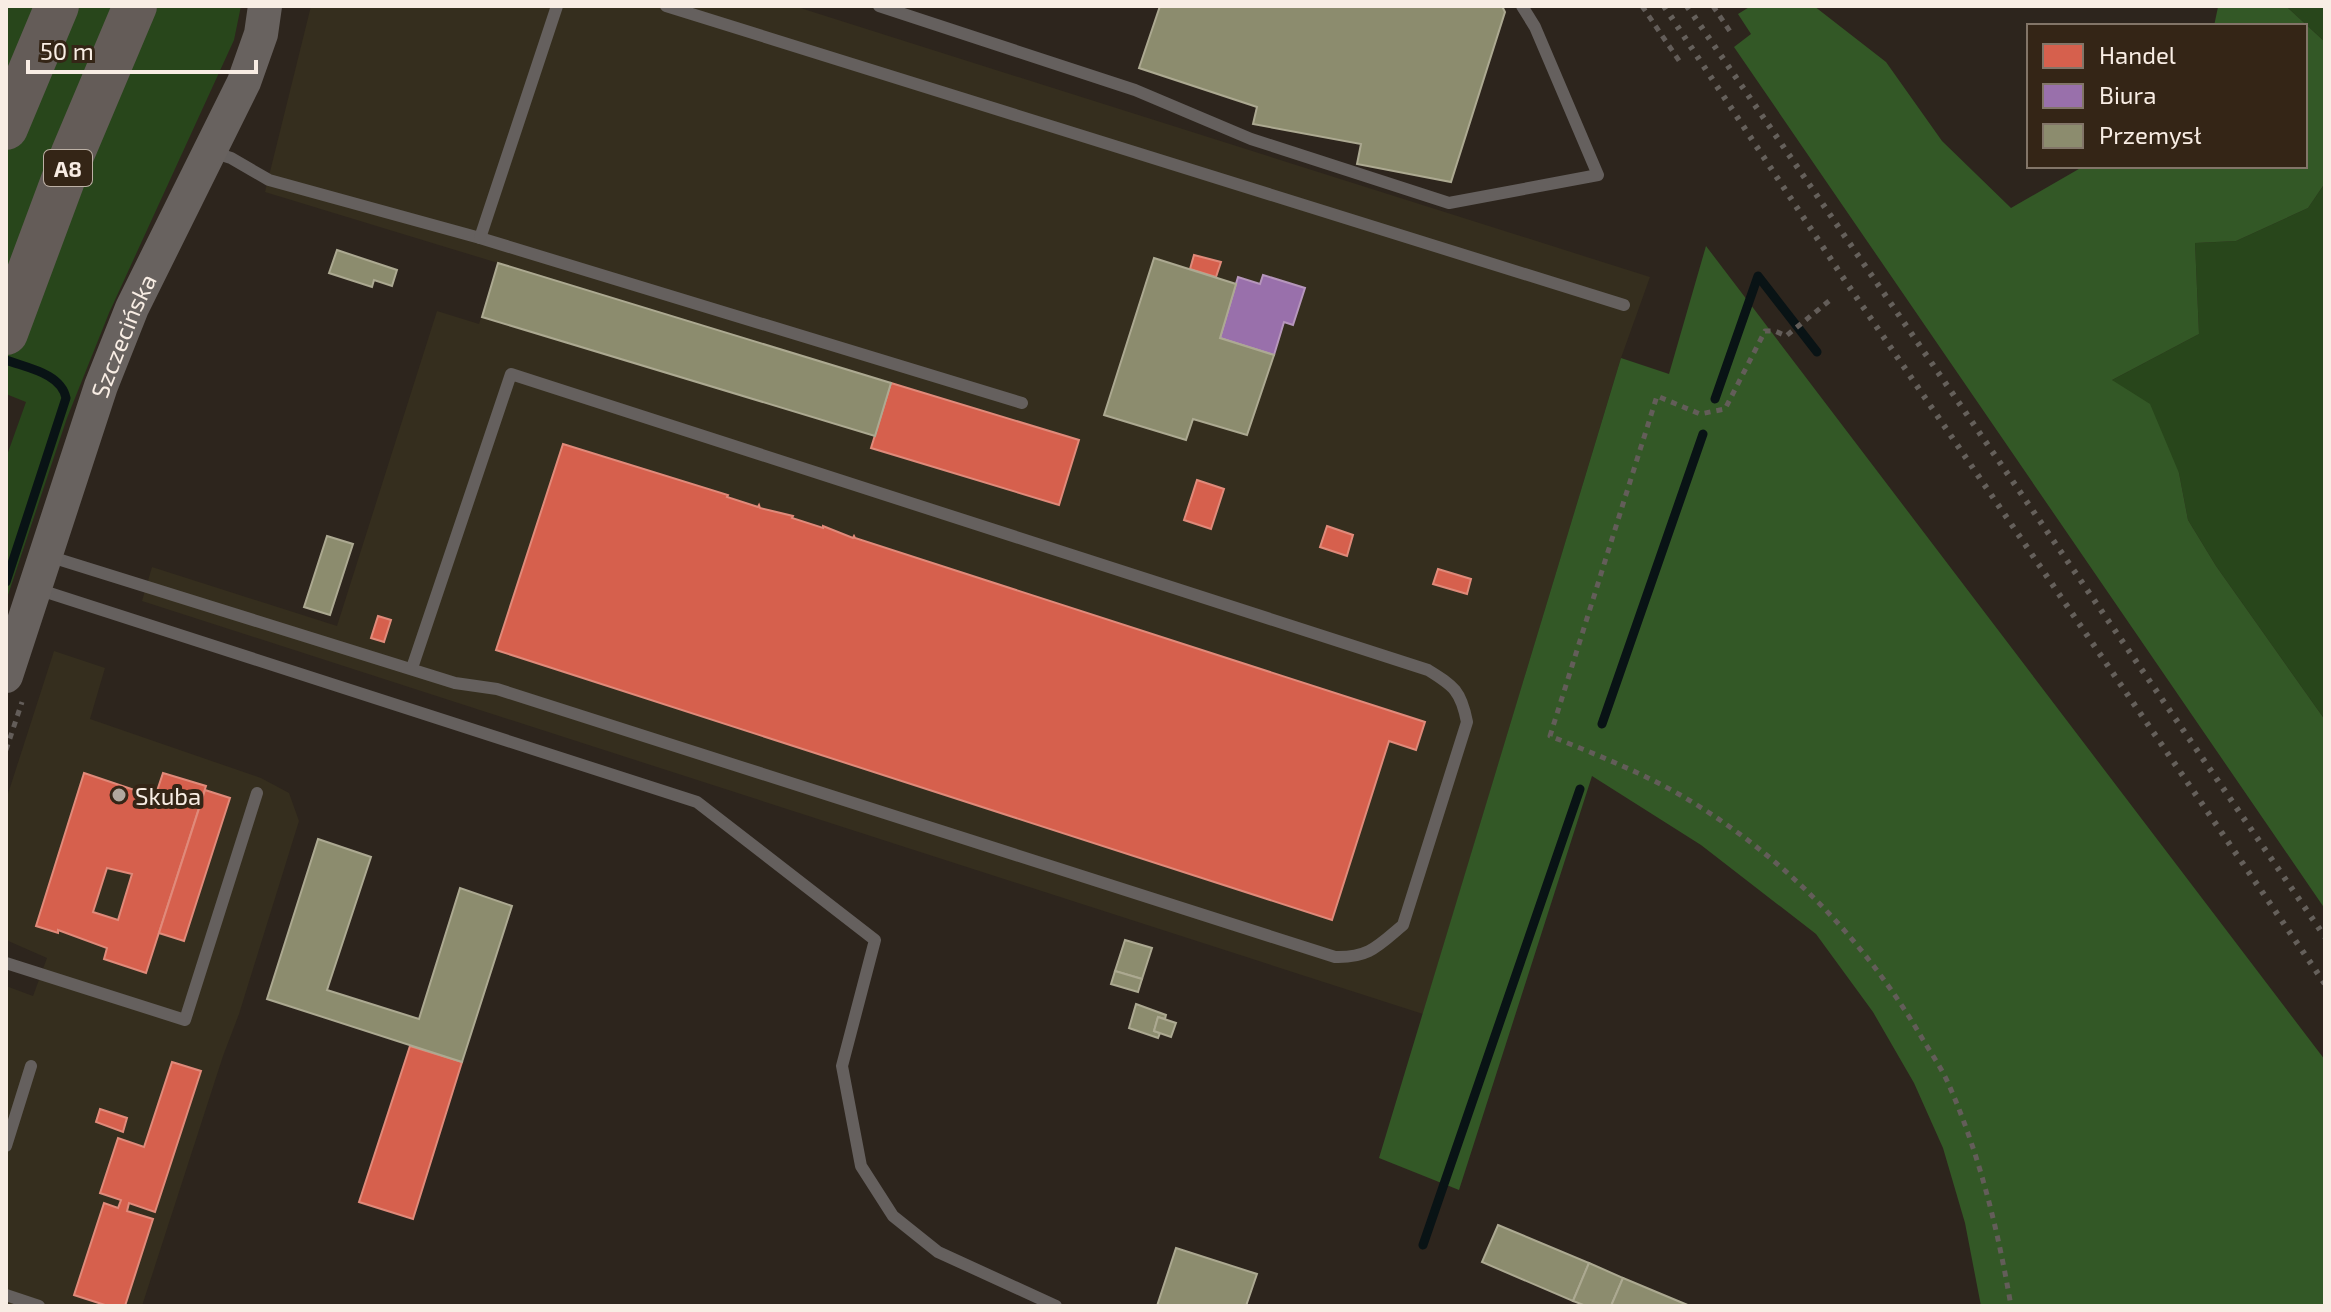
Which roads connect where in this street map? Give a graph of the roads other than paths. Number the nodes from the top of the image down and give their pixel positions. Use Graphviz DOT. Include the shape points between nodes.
graph roads {
  1 [pos="57,6"];
  2 [pos="135,6"];
  3 [pos="265,6"];
  4 [pos="557,6"];
  5 [pos="666,6"];
  6 [pos="879,6"];
  7 [pos="1522,6"];
  8 [pos="6,128"];
  9 [pos="209,151"];
  10 [pos="480,238"];
  11 [pos="1624,305"];
  12 [pos="6,333"];
  13 [pos="1022,403"];
  14 [pos="45,555"];
  15 [pos="34,588"];
  16 [pos="412,668"];
  17 [pos="6,676"];
  18 [pos="257,793"];
  19 [pos="6,963"];
  20 [pos="31,1066"];
  21 [pos="6,1146"];
  22 [pos="6,1295"];
  23 [pos="39,1306"];
  24 [pos="1056,1306"];
  1 -- 8 [label="highway"];
  2 -- 12 [label="highway, A8"];
  3 -- 9 [label="street, Szczecińska" via="244,82"];
  4 -- 10 [label="lane"];
  5 -- 11 [label="lane"];
  6 -- 7 [label="lane" via="1135,90 1251,139 1449,203 1598,175"];
  9 -- 10 [label="lane" via="269,180"];
  9 -- 14 [label="street, Szczecińska" via="132,308"];
  10 -- 13 [label="lane"];
  14 -- 15 [label="street, Szczecińska"];
  14 -- 16 [label="lane"];
  15 -- 17 [label="street, Szczecińska"];
  15 -- 24 [label="lane" via="697,802 875,940 842,1066 861,1166 893,1216 938,1252"];
  16 -- 16 [label="lane" via="455,683 497,689 1335,957 1358,958 1403,925 1467,722 1454,686 1428,670 511,374"];
  18 -- 19 [label="lane" via="185,1020"];
  20 -- 21 [label="lane"];
  22 -- 23 [label="lane"];
}
